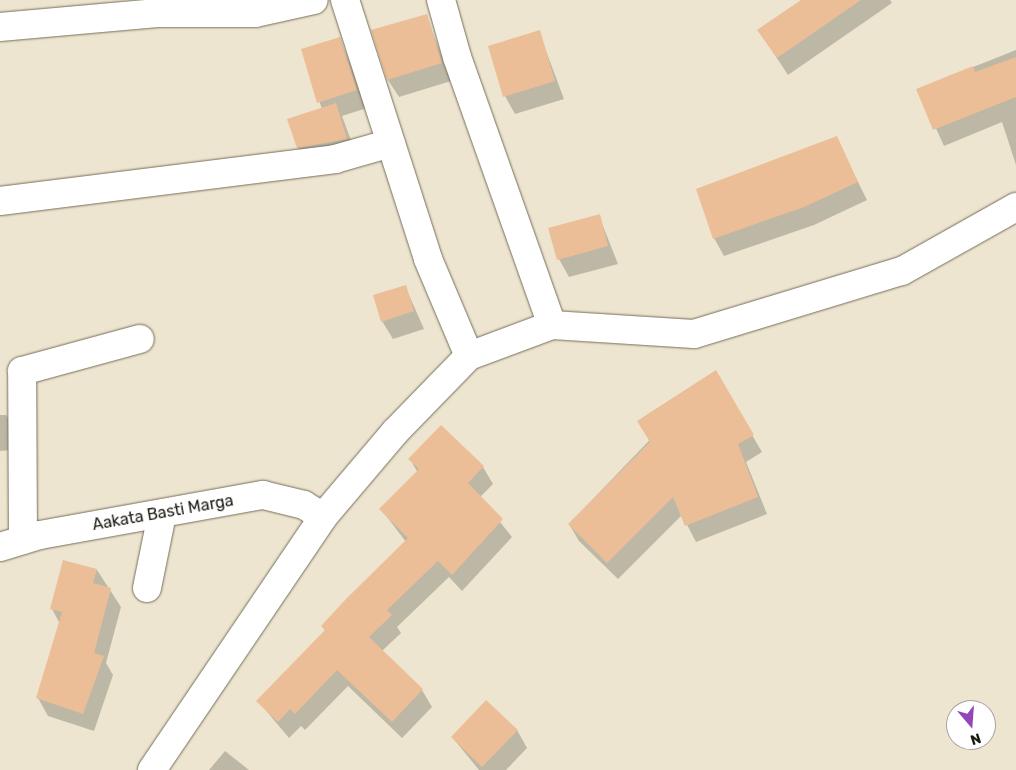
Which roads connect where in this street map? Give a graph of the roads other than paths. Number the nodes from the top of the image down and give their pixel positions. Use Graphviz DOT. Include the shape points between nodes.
graph roads {
  1 [pos="345,0"];
  2 [pos="441,0"];
  3 [pos="306,1"];
  4 [pos="0,27"];
  5 [pos="391,144"];
  6 [pos="0,201"];
  7 [pos="1016,207"];
  8 [pos="552,324"];
  9 [pos="140,339"];
  10 [pos="468,356"];
  11 [pos="162,514"];
  12 [pos="323,517"];
  13 [pos="12,544"];
  14 [pos="147,588"];
  15 [pos="152,770"];
  1 -- 5 [label="street"];
  2 -- 8 [label="street" via="457,57"];
  3 -- 4 [label="street" via="255,13 158,13"];
  5 -- 6 [label="street" via="316,162"];
  5 -- 10 [label="street" via="428,259"];
  7 -- 8 [label="street" via="902,271 694,334"];
  8 -- 10 [label="street"];
  9 -- 13 [label="street" via="22,371"];
  10 -- 12 [label="street" via="395,432"];
  11 -- 12 [label="street, Aakata Basti Marga" via="263,496 304,505"];
  11 -- 13 [label="street, Aakata Basti Marga"];
  11 -- 14 [label="street"];
  12 -- 15 [label="street"];
}
